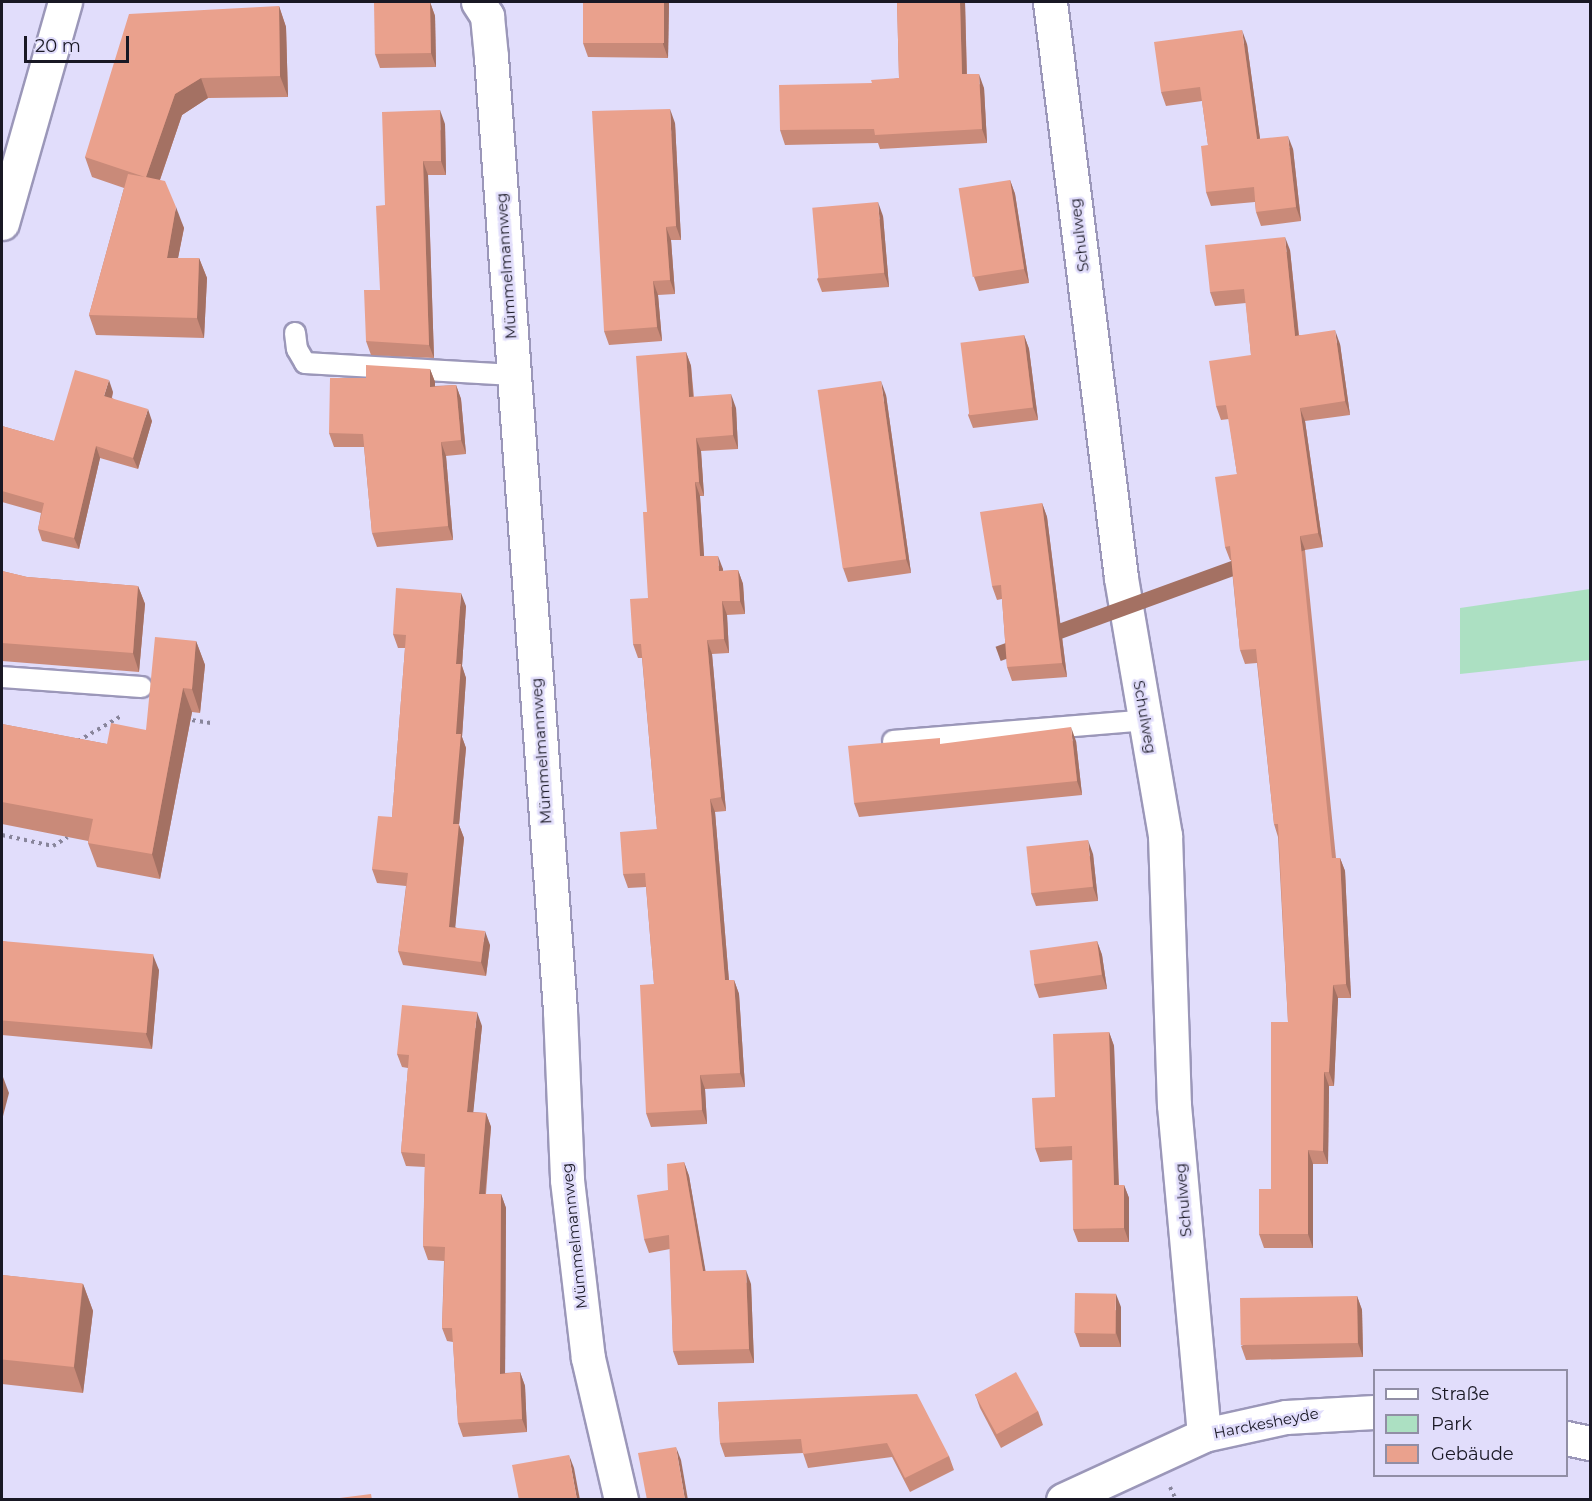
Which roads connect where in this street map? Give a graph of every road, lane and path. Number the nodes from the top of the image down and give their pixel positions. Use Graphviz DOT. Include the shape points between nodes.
graph roads {
  1 [pos="65,2"];
  2 [pos="478,2"];
  3 [pos="1050,2"];
  4 [pos="2,224"];
  5 [pos="295,333"];
  6 [pos="514,375"];
  7 [pos="2,677"];
  8 [pos="142,687"];
  9 [pos="132,710"];
  10 [pos="177,717"];
  11 [pos="1146,720"];
  12 [pos="211,723"];
  13 [pos="68,739"];
  14 [pos="893,741"];
  15 [pos="2,835"];
  16 [pos="68,837"];
  17 [pos="1373,1412"];
  18 [pos="1204,1435"];
  19 [pos="1568,1438"];
  20 [pos="1590,1443"];
  21 [pos="621,1500"];
  22 [pos="1063,1500"];
  1 -- 4 [label="street"];
  2 -- 6 [label="street, Mümmelmannweg" via="487,16 491,57"];
  3 -- 11 [label="street, Schulweg" via="1121,578"];
  5 -- 6 [label="lane" via="297,349 305,363"];
  6 -- 21 [label="street, Mümmelmannweg" via="560,1011 567,1180 588,1358"];
  7 -- 8 [label="lane"];
  9 -- 13 [label="path" via="80,741"];
  10 -- 12 [label="path"];
  11 -- 14 [label="lane"];
  11 -- 18 [label="street, Schulweg" via="1165,836 1174,1105"];
  15 -- 16 [label="path" via="53,846"];
  17 -- 18 [label="street, Harckesheyde" via="1286,1417"];
  18 -- 22 [label="street, Harckesheyde"];
  19 -- 20 [label="street"];
}
